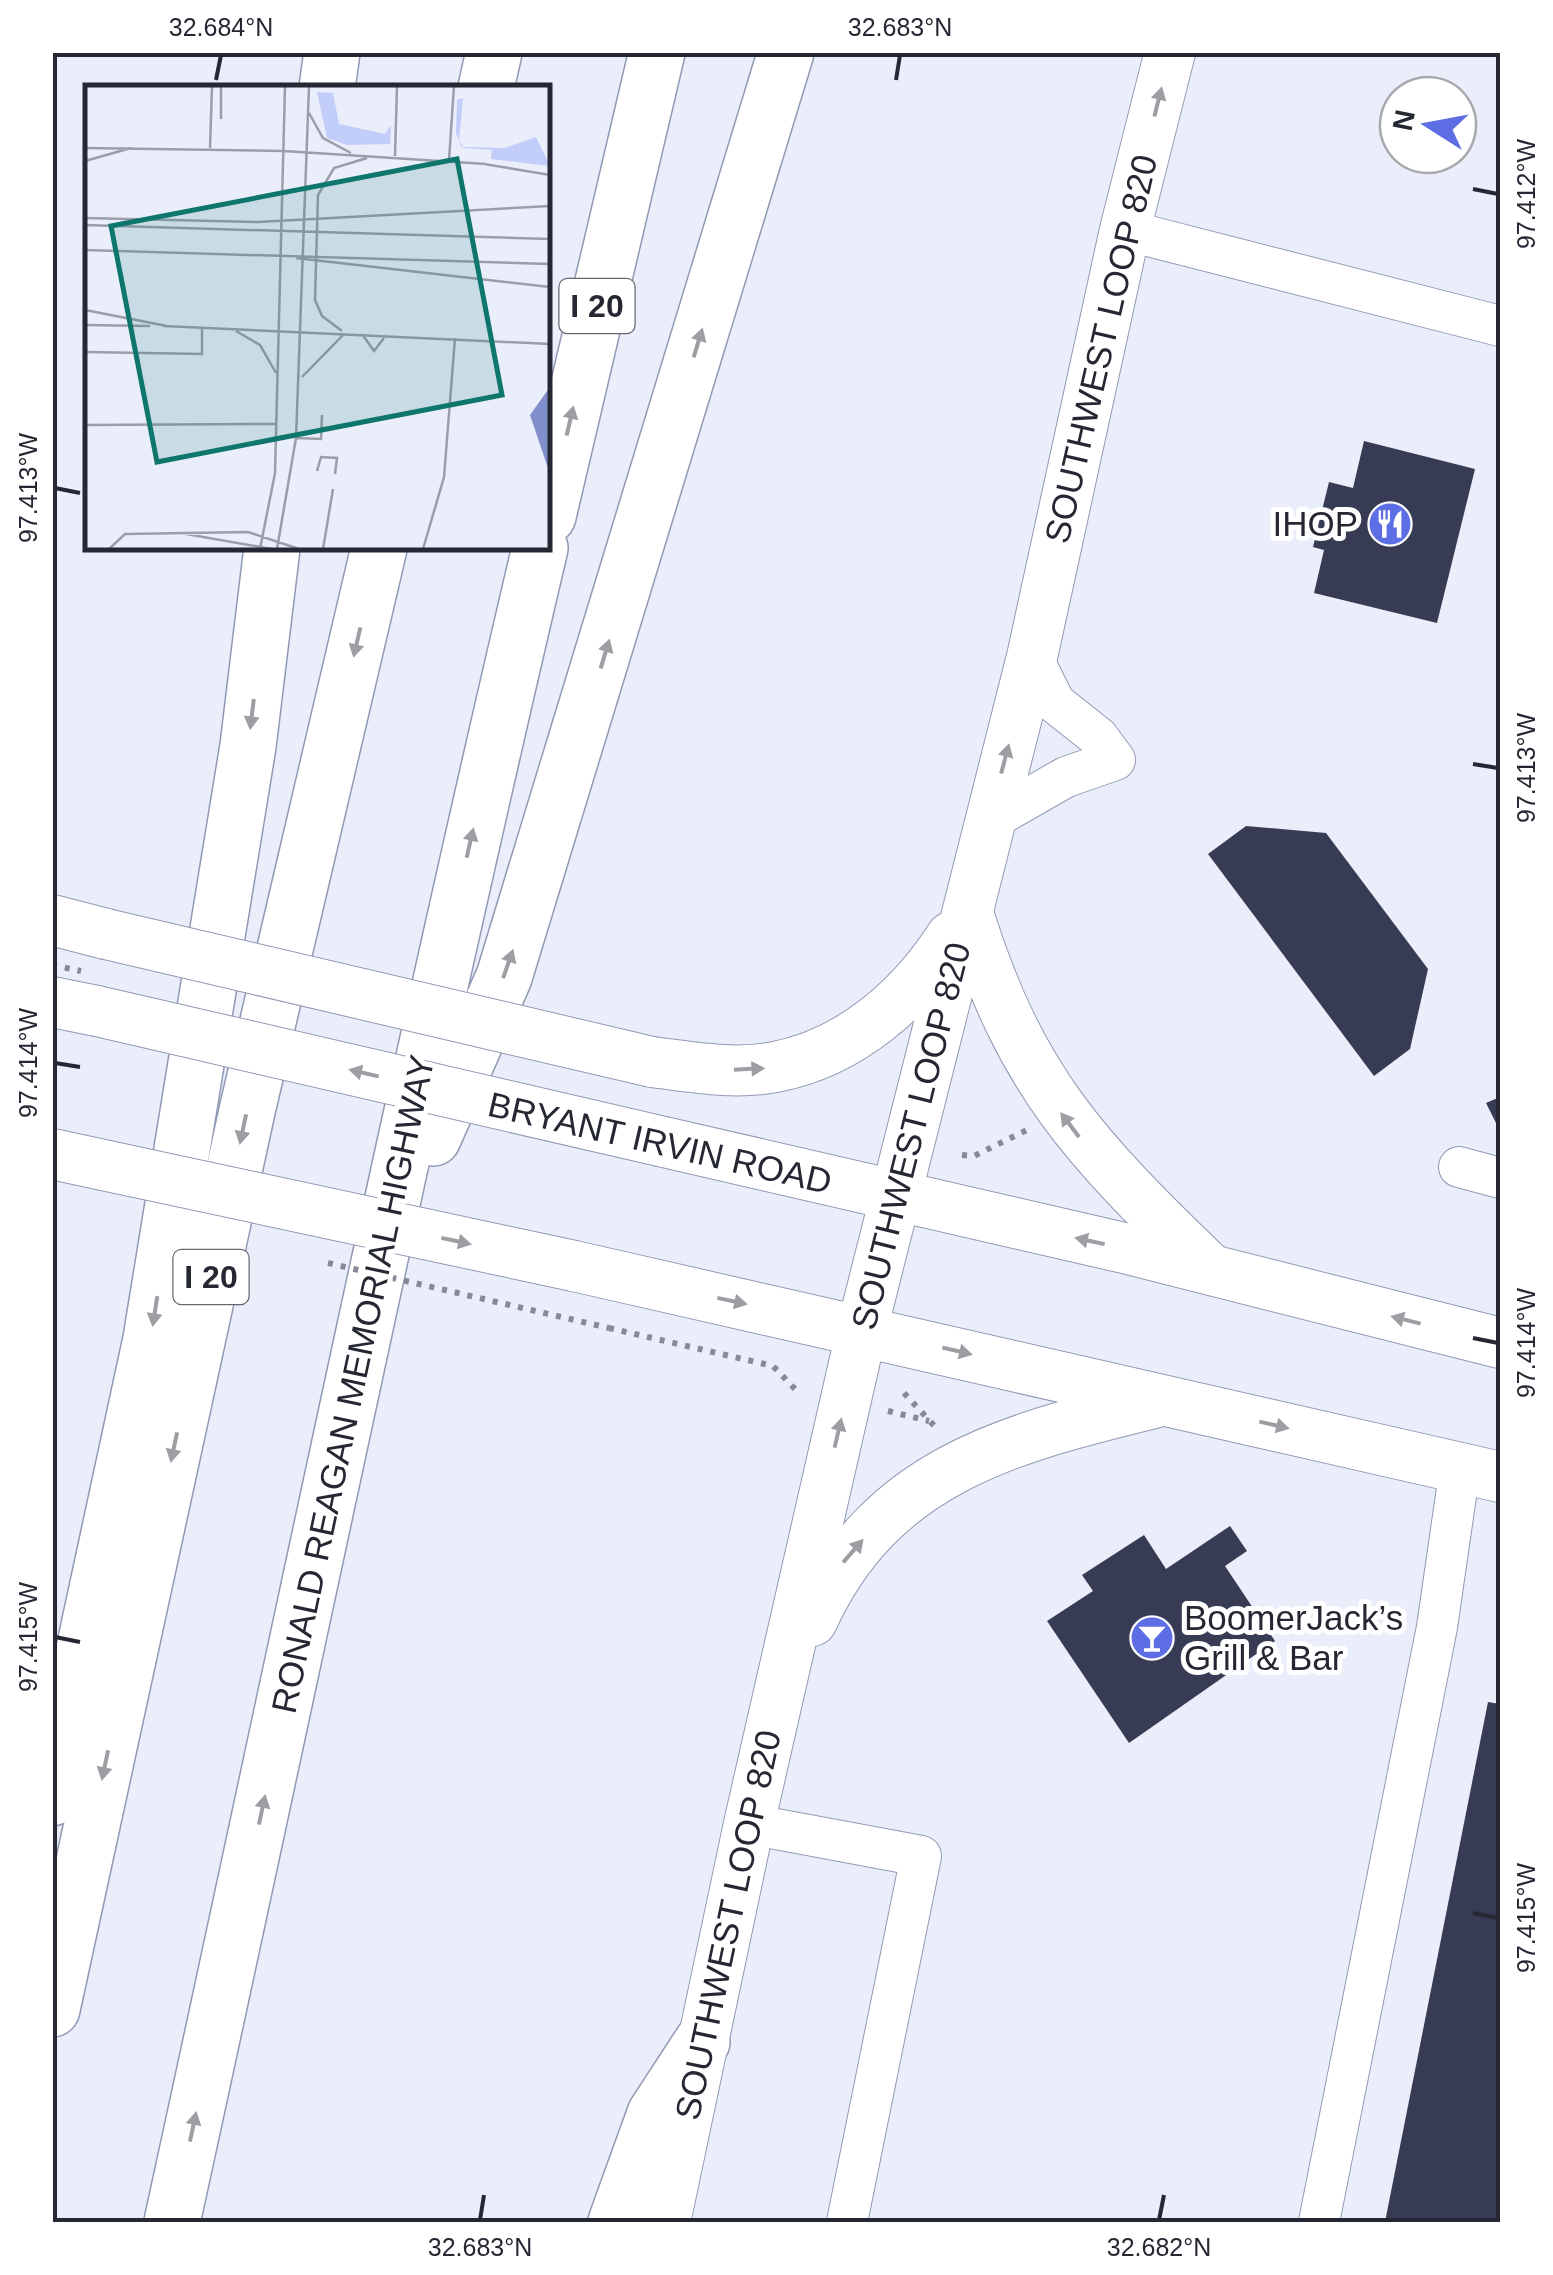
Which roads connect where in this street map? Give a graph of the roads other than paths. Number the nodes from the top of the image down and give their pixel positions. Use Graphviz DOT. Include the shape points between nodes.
graph roads {
  1 [pos="332,52"];
  2 [pos="494,52"];
  3 [pos="657,52"];
  4 [pos="786,52"];
  5 [pos="1170,52"];
  6 [pos="328,85"];
  7 [pos="487,85"];
  8 [pos="1125,230"];
  9 [pos="1500,326"];
  10 [pos="550,507"];
  11 [pos="272,550"];
  12 [pos="379,550"];
  13 [pos="540,550"];
  14 [pos="1032,657"];
  15 [pos="989,821"];
  16 [pos="968,912"];
  17 [pos="52,920"];
  18 [pos="75,1006"];
  19 [pos="52,1154"];
  20 [pos="1459,1167"];
  21 [pos="1500,1178"];
  22 [pos="893,1198"];
  23 [pos="386,1246"];
  24 [pos="1211,1271"];
  25 [pos="862,1329"];
  26 [pos="1500,1343"];
  27 [pos="1166,1400"];
  28 [pos="1480,1472"];
  29 [pos="777,1699"];
  30 [pos="52,1798"];
  31 [pos="749,1824"];
  32 [pos="52,2009"];
  33 [pos="702,2042"];
  34 [pos="172,2222"];
  35 [pos="616,2222"];
  36 [pos="665,2222"];
  37 [pos="847,2222"];
  38 [pos="1319,2222"];
  1 -- 6 [label="highway"];
  2 -- 7 [label="highway"];
  10 -- 3 [label="highway, I 20, one-way"];
  23 -- 4 [label="highway, one-way" via="504,977"];
  8 -- 5 [label="main road, SOUTHWEST LOOP 820, one-way"];
  8 -- 9 [label="street"];
  8 -- 14 [label="main road, SOUTHWEST LOOP 820"];
  11 -- 30 [label="highway, one-way" via="248,746 151,1339"];
  12 -- 32 [label="highway, I 20, one-way" via="247,1111"];
  23 -- 13 [label="highway, RONALD REAGAN MEMORIAL HIGHWAY, one-way" via="445,951"];
  15 -- 14 [label="main road, SOUTHWEST LOOP 820, one-way"];
  14 -- 15 [label="street" via="1054,703 1098,737 1115,760 1066,777"];
  15 -- 16 [label="main road, SOUTHWEST LOOP 820"];
  17 -- 16 [label="main road, one-way, bridge" via="652,1062 718,1070 775,1068 828,1050 882,1017 925,978"];
  16 -- 22 [label="main road, SOUTHWEST LOOP 820"];
  24 -- 16 [label="main road, one-way" via="1104,1164 1048,1095 991,990"];
  22 -- 18 [label="main road, BRYANT IRVIN ROAD, one-way, bridge"];
  19 -- 25 [label="main road, one-way, bridge"];
  20 -- 21 [label="street"];
  24 -- 22 [label="main road, BRYANT IRVIN ROAD, one-way"];
  22 -- 25 [label="main road, SOUTHWEST LOOP 820"];
  34 -- 23 [label="highway, RONALD REAGAN MEMORIAL HIGHWAY, one-way"];
  26 -- 24 [label="main road, BRYANT IRVIN ROAD, one-way"];
  25 -- 27 [label="main road, one-way"];
  29 -- 25 [label="main road, SOUTHWEST LOOP 820, one-way"];
  27 -- 28 [label="main road, one-way"];
  29 -- 27 [label="main road, one-way" via="834,1574 893,1511 981,1454 1036,1432"];
  28 -- 38 [label="street" via="1437,1627"];
  29 -- 31 [label="main road, SOUTHWEST LOOP 820"];
  31 -- 33 [label="main road, SOUTHWEST LOOP 820"];
  31 -- 37 [label="street" via="922,1856"];
  33 -- 35 [label="highway" via="654,2114"];
  33 -- 36 [label="main road, SOUTHWEST LOOP 820"];
}
